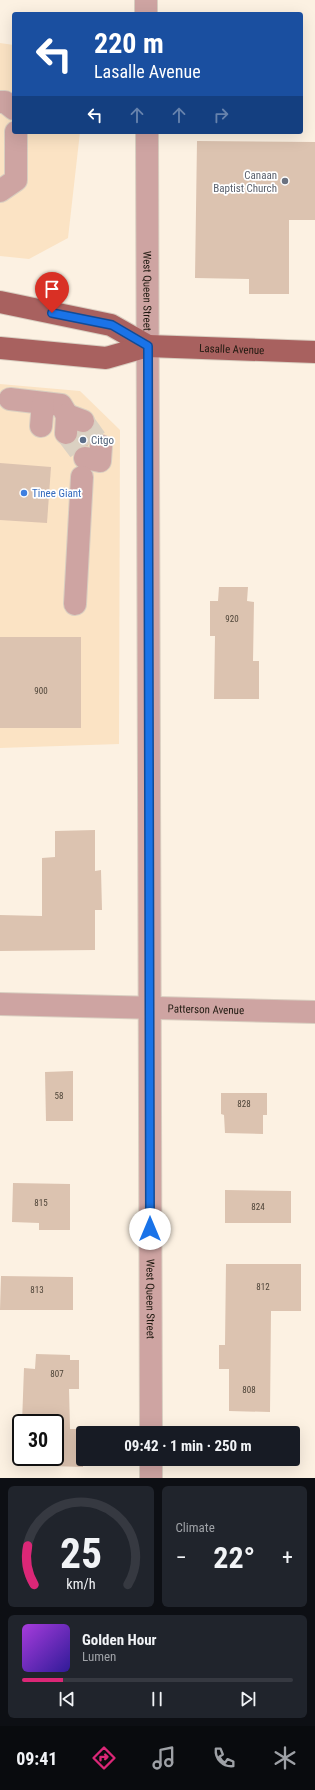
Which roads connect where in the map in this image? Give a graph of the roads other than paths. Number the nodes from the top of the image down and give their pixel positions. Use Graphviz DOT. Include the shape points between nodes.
graph roads {
  1 [pos="146,0"];
  2 [pos="146,12"];
  3 [pos="0,102"];
  4 [pos="12,108"];
  5 [pos="16,134"];
  6 [pos="147,134"];
  7 [pos="0,191"];
  8 [pos="0,302"];
  9 [pos="148,346"];
  10 [pos="0,348"];
  11 [pos="315,352"];
  12 [pos="10,399"];
  13 [pos="43,403"];
  14 [pos="72,423"];
  15 [pos="41,426"];
  16 [pos="93,464"];
  17 [pos="75,604"];
  18 [pos="0,1004"];
  19 [pos="150,1009"];
  20 [pos="315,1012"];
  21 [pos="151,1426"];
  22 [pos="151,1466"];
  23 [pos="151,1478"];
  1 -- 2 [label="street"];
  3 -- 4 [label="street"];
  5 -- 7 [label="street" via="16,180"];
  6 -- 9 [label="street, West Queen Street"];
  8 -- 9 [label="main road, Lasalle Avenue" via="112,325"];
  9 -- 10 [label="main road, Lasalle Avenue" via="106,358"];
  9 -- 11 [label="main road, Lasalle Avenue"];
  9 -- 19 [label="street, West Queen Street"];
  12 -- 13 [label="street"];
  13 -- 14 [label="street" via="61,406"];
  13 -- 15 [label="street"];
  16 -- 17 [label="street"];
  18 -- 19 [label="street, Patterson Avenue"];
  19 -- 20 [label="street, Patterson Avenue"];
  19 -- 21 [label="street, West Queen Street"];
  22 -- 23 [label="street"];
}
